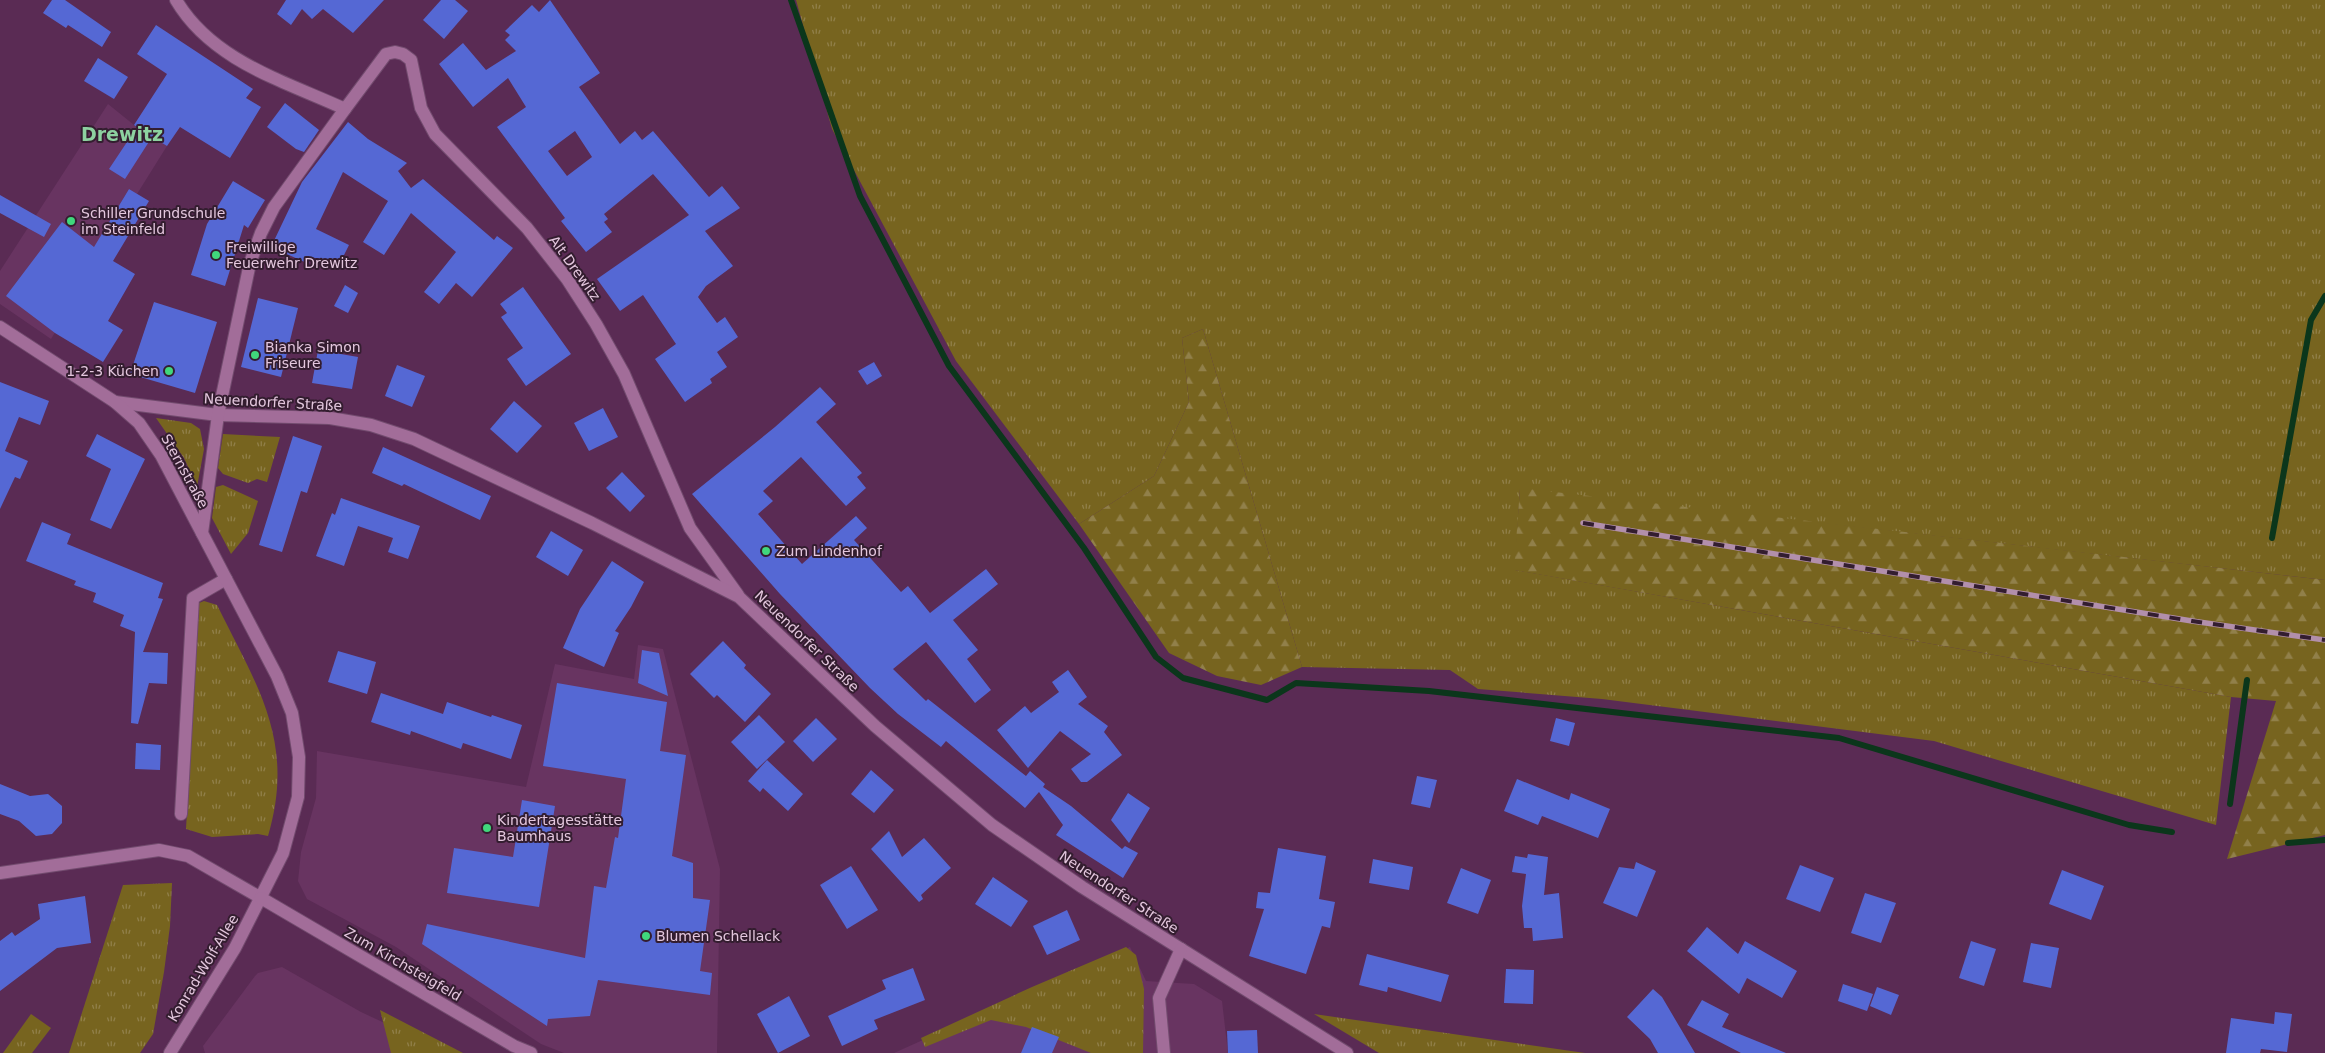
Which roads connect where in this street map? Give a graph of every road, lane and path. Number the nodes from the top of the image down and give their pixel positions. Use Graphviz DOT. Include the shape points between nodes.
graph roads {
  1 [pos="176,0"];
  2 [pos="345,110"];
  3 [pos="0,327"];
  4 [pos="115,402"];
  5 [pos="218,416"];
  6 [pos="202,533"];
  7 [pos="226,579"];
  8 [pos="739,597"];
  9 [pos="181,814"];
  10 [pos="0,873"];
  11 [pos="261,898"];
  12 [pos="1181,949"];
  13 [pos="170,1053"];
  14 [pos="531,1053"];
  15 [pos="1164,1053"];
  16 [pos="1347,1053"];
  1 -- 2 [label="street" via="206,38 230,56"];
  2 -- 5 [label="street, Alt Drewitz" via="289,184 261,233 242,294"];
  2 -- 8 [label="street, Alt Drewitz" via="386,54 403,54 410,60 421,108 435,134 527,228 596,324 624,374 690,528"];
  3 -- 4 [label="street, Sternstraße"];
  4 -- 5 [label="street, Neuendorfer Straße"];
  4 -- 6 [label="street, Sternstraße" via="138,424 161,455"];
  5 -- 6 [label="street, Alt Drewitz"];
  5 -- 8 [label="street, Neuendorfer Straße" via="330,418 371,425 414,439"];
  6 -- 7 [label="street, Sternstraße"];
  7 -- 9 [label="street" via="193,598"];
  7 -- 11 [label="street, Sternstraße" via="277,676 294,720 299,757 298,797 283,853"];
  8 -- 12 [label="street, Neuendorfer Straße" via="875,726 992,825"];
  10 -- 11 [label="street, Zum Kirchsteigfeld" via="159,850 188,856"];
  11 -- 13 [label="street, Konrad-Wolf-Allee" via="235,948"];
  11 -- 14 [label="street, Zum Kirchsteigfeld"];
  12 -- 15 [label="street" via="1159,998"];
  12 -- 16 [label="street, Neuendorfer Straße"];
}
